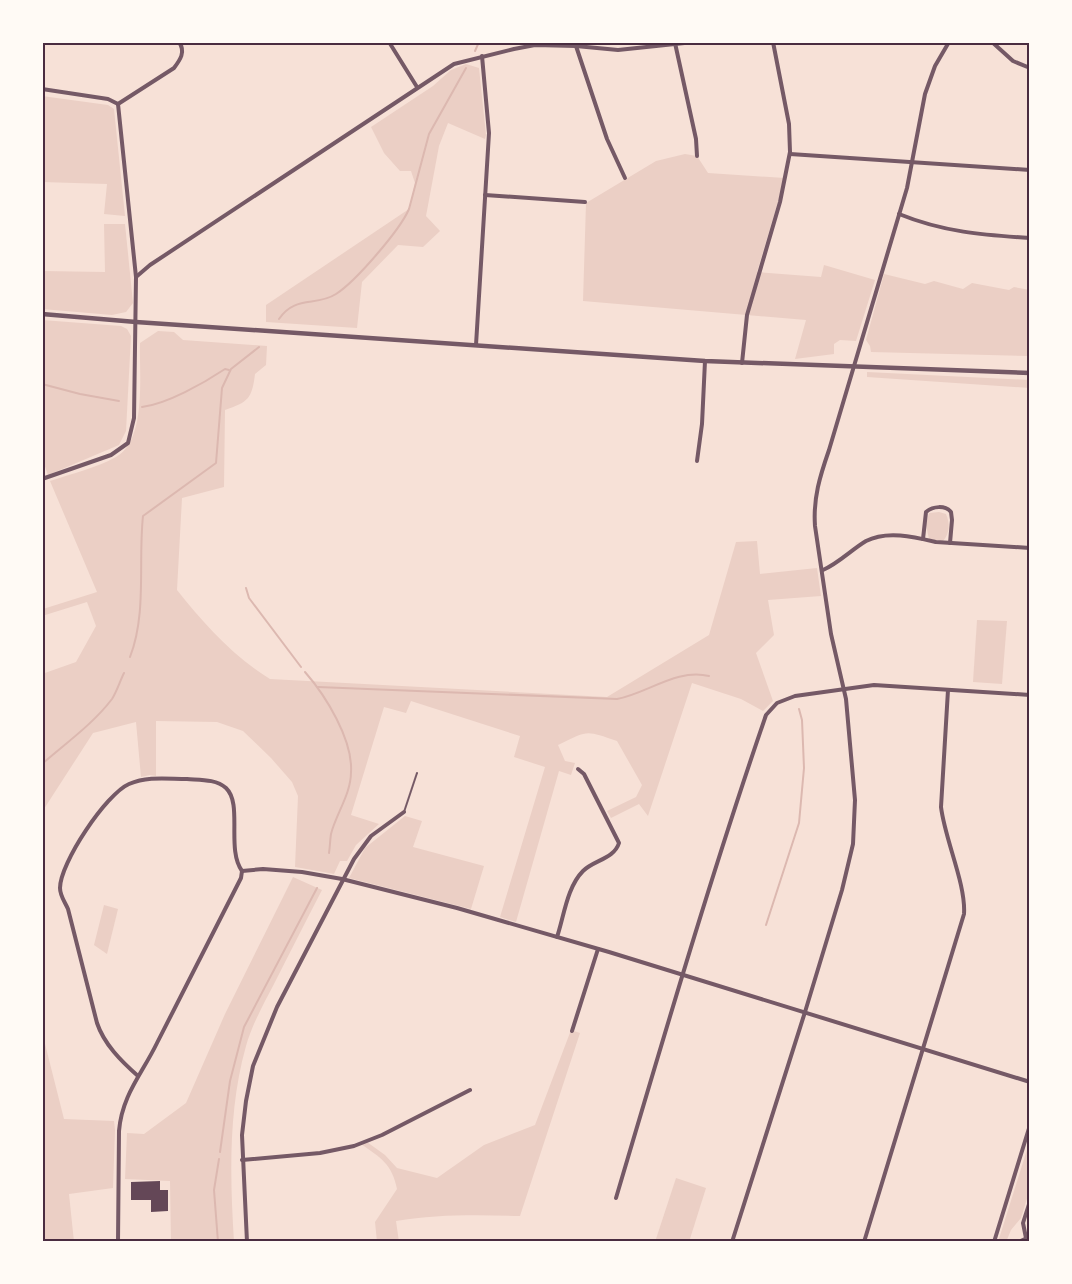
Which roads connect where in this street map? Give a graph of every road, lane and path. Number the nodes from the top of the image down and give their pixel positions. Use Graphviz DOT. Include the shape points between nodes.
graph roads {
  1 [pos="179,42"];
  2 [pos="389,42"];
  3 [pos="694,42"];
  4 [pos="773,42"];
  5 [pos="949,42"];
  6 [pos="992,42"];
  7 [pos="675,43"];
  8 [pos="576,46"];
  9 [pos="482,56"];
  10 [pos="1030,68"];
  11 [pos="417,87"];
  12 [pos="42,89"];
  13 [pos="118,104"];
  14 [pos="790,154"];
  15 [pos="697,156"];
  16 [pos="910,163"];
  17 [pos="1030,170"];
  18 [pos="625,178"];
  19 [pos="485,195"];
  20 [pos="585,202"];
  21 [pos="899,214"];
  22 [pos="1030,238"];
  23 [pos="136,277"];
  24 [pos="42,314"];
  25 [pos="136,322"];
  26 [pos="476,345"];
  27 [pos="705,361"];
  28 [pos="742,363"];
  29 [pos="853,367"];
  30 [pos="1030,373"];
  31 [pos="697,461"];
  32 [pos="42,479"];
  33 [pos="923,539"];
  34 [pos="950,543"];
  35 [pos="1030,548"];
  36 [pos="823,570"];
  37 [pos="844,689"];
  38 [pos="948,690"];
  39 [pos="1030,695"];
  40 [pos="578,769"];
  41 [pos="417,773"];
  42 [pos="404,812"];
  43 [pos="242,871"];
  44 [pos="342,879"];
  45 [pos="557,937"];
  46 [pos="598,949"];
  47 [pos="682,974"];
  48 [pos="805,1012"];
  49 [pos="572,1031"];
  50 [pos="924,1049"];
  51 [pos="138,1076"];
  52 [pos="1030,1082"];
  53 [pos="470,1090"];
  54 [pos="1030,1125"];
  55 [pos="243,1160"];
  56 [pos="616,1198"];
  57 [pos="1030,1201"];
  58 [pos="1028,1237"];
  59 [pos="118,1242"];
  60 [pos="247,1242"];
  61 [pos="732,1242"];
  62 [pos="864,1242"];
  63 [pos="994,1242"];
  64 [pos="1019,1242"];
  1 -- 13 [label="street" via="183,53 174,68"];
  2 -- 11 [label="street"];
  3 -- 7 [label="street"];
  4 -- 14 [label="street" via="789,124"];
  5 -- 16 [label="street" via="929,80"];
  6 -- 10 [label="street" via="1013,61"];
  7 -- 8 [label="street" via="618,50"];
  7 -- 15 [label="street"];
  8 -- 9 [label="street" via="535,45"];
  8 -- 18 [label="street" via="607,139"];
  9 -- 11 [label="street" via="454,64"];
  9 -- 19 [label="street" via="489,133"];
  11 -- 23 [label="street"];
  12 -- 13 [label="street"];
  13 -- 23 [label="street"];
  14 -- 16 [label="street"];
  14 -- 28 [label="street" via="747,315"];
  16 -- 17 [label="street"];
  16 -- 21 [label="street"];
  19 -- 20 [label="street"];
  19 -- 26 [label="street"];
  21 -- 22 [label="street" via="948,230"];
  21 -- 29 [label="street"];
  23 -- 25 [label="street"];
  24 -- 25 [label="street"];
  25 -- 26 [label="street"];
  25 -- 32 [label="street" via="134,418 128,443 111,454"];
  26 -- 27 [label="street"];
  27 -- 28 [label="street"];
  27 -- 31 [label="street"];
  28 -- 29 [label="street"];
  29 -- 30 [label="street"];
  29 -- 36 [label="street" via="817,484 814,519"];
  33 -- 34 [label="street"];
  33 -- 34 [label="street" via="926,512 943,508 951,512"];
  33 -- 36 [label="street" via="877,537"];
  34 -- 35 [label="street"];
  36 -- 37 [label="street" via="831,633"];
  37 -- 38 [label="street" via="890,684"];
  37 -- 47 [label="street" via="795,696 777,703 766,715"];
  37 -- 48 [label="street" via="855,800 853,844"];
  38 -- 39 [label="street"];
  38 -- 50 [label="street" via="941,807 964,912"];
  40 -- 45 [label="street" via="619,843 615,852 590,865 577,878"];
  41 -- 42 [label="lane"];
  42 -- 44 [label="street" via="371,836"];
  43 -- 44 [label="street" via="302,872"];
  43 -- 51 [label="street"];
  43 -- 51 [label="street" via="235,856 230,792 219,783 195,780 150,778 126,785 106,804 68,860 61,876 60,894 68,909 97,1023 101,1035"];
  44 -- 45 [label="street"];
  44 -- 55 [label="street" via="277,1008 253,1066 246,1101"];
  45 -- 46 [label="street"];
  46 -- 47 [label="street"];
  46 -- 49 [label="street"];
  47 -- 48 [label="street"];
  47 -- 56 [label="street"];
  48 -- 50 [label="street"];
  48 -- 61 [label="street"];
  50 -- 52 [label="street"];
  50 -- 62 [label="street"];
  51 -- 59 [label="street" via="120,1117"];
  53 -- 55 [label="street" via="354,1146"];
  54 -- 63 [label="street"];
  55 -- 60 [label="street"];
  57 -- 58 [label="street" via="1023,1227"];
  58 -- 64 [label="street"];
}
